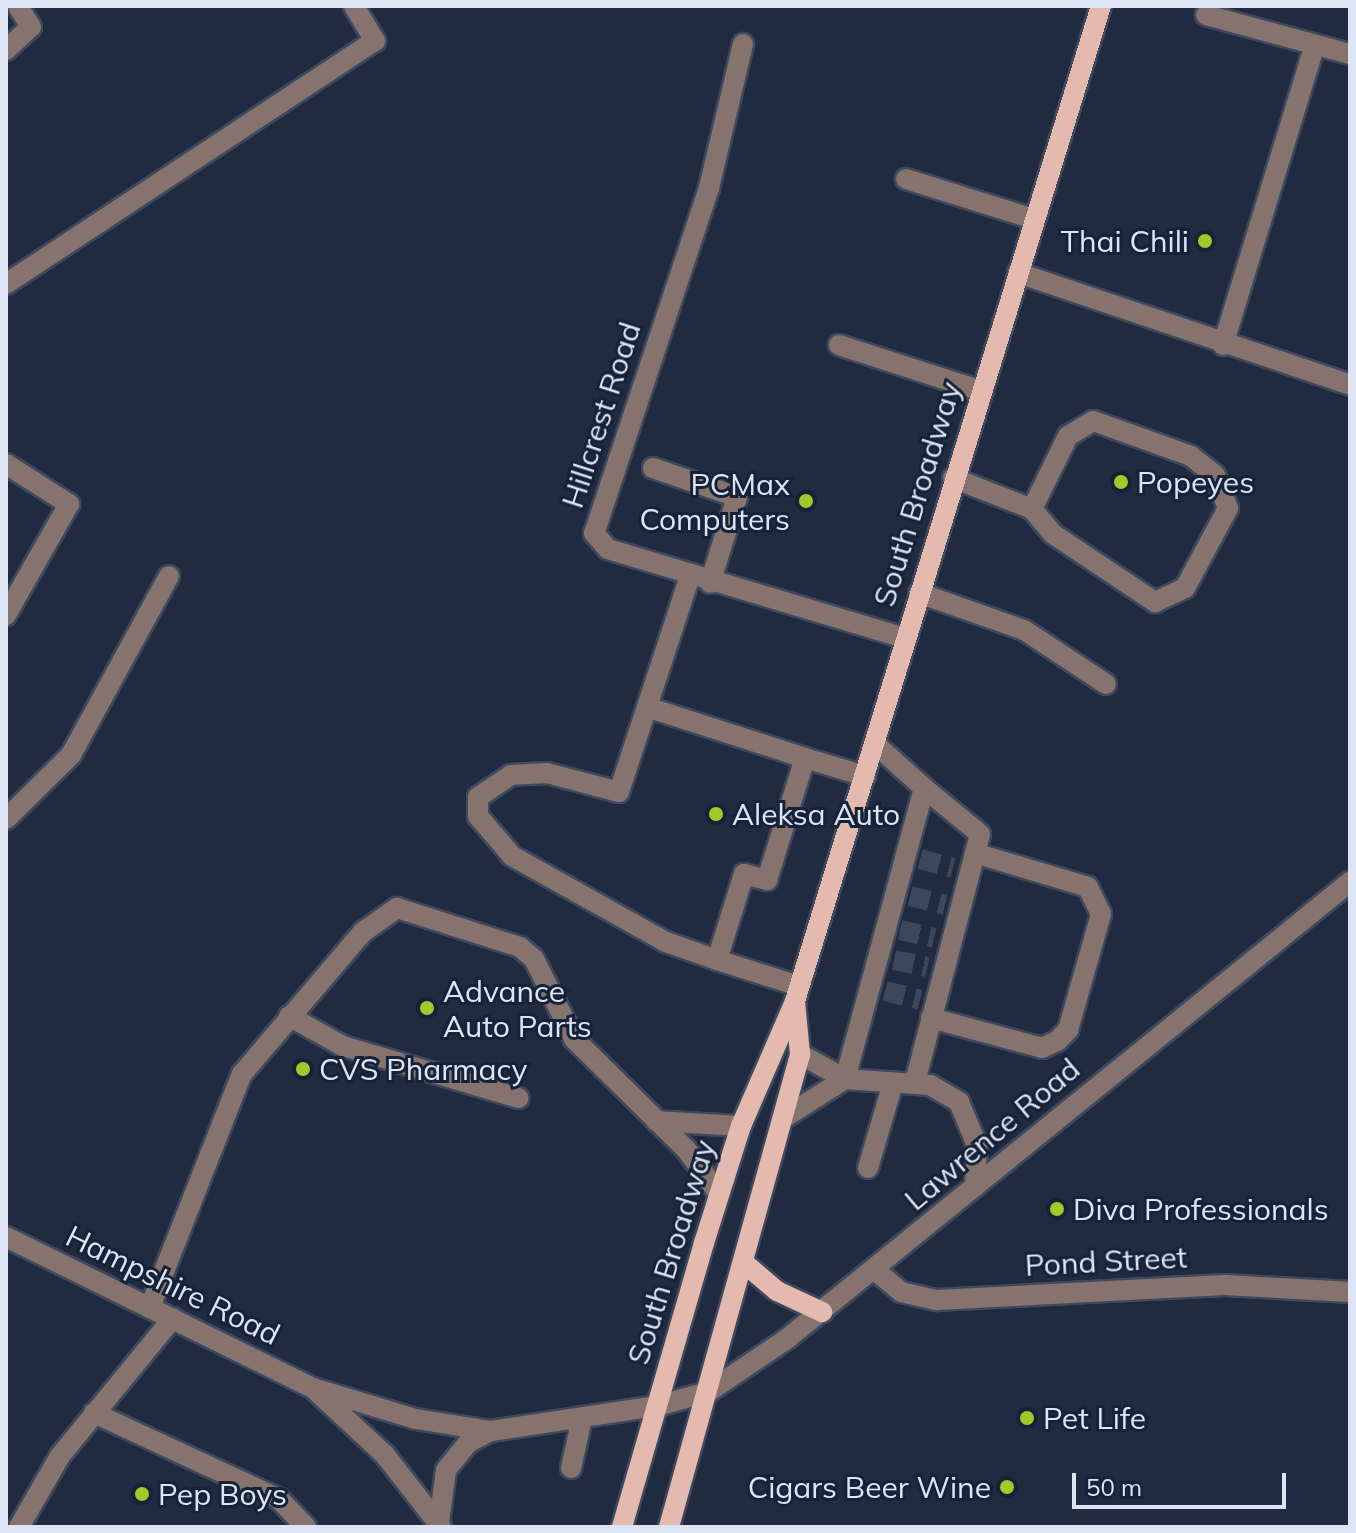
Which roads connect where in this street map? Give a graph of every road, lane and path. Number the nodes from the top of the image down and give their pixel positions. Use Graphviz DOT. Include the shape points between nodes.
graph roads {
  1 [pos="18,6"];
  2 [pos="354,6"];
  3 [pos="1101,6"];
  4 [pos="1206,15"];
  5 [pos="743,44"];
  6 [pos="1314,48"];
  7 [pos="6,50"];
  8 [pos="1350,54"];
  9 [pos="906,179"];
  10 [pos="1034,219"];
  11 [pos="1018,273"];
  12 [pos="6,284"];
  13 [pos="839,345"];
  14 [pos="1223,345"];
  15 [pos="1350,385"];
  16 [pos="981,391"];
  17 [pos="6,464"];
  18 [pos="653,468"];
  19 [pos="953,478"];
  20 [pos="1032,509"];
  21 [pos="169,576"];
  22 [pos="690,576"];
  23 [pos="710,583"];
  24 [pos="919,593"];
  25 [pos="6,615"];
  26 [pos="904,638"];
  27 [pos="1106,684"];
  28 [pos="647,707"];
  29 [pos="874,743"];
  30 [pos="805,758"];
  31 [pos="865,776"];
  32 [pos="924,788"];
  33 [pos="6,819"];
  34 [pos="966,865"];
  35 [pos="1350,882"];
  36 [pos="717,960"];
  37 [pos="797,994"];
  38 [pos="928,1007"];
  39 [pos="289,1016"];
  40 [pos="800,1054"];
  41 [pos="845,1079"];
  42 [pos="915,1082"];
  43 [pos="893,1083"];
  44 [pos="518,1098"];
  45 [pos="782,1119"];
  46 [pos="656,1121"];
  47 [pos="741,1126"];
  48 [pos="868,1168"];
  49 [pos="975,1187"];
  50 [pos="719,1194"];
  51 [pos="6,1237"];
  52 [pos="744,1263"];
  53 [pos="875,1270"];
  54 [pos="1350,1292"];
  55 [pos="150,1307"];
  56 [pos="822,1312"];
  57 [pos="173,1318"];
  58 [pos="313,1388"];
  59 [pos="708,1392"];
  60 [pos="657,1406"];
  61 [pos="94,1413"];
  62 [pos="581,1423"];
  63 [pos="491,1431"];
  64 [pos="571,1468"];
  65 [pos="440,1525"];
  66 [pos="19,1527"];
  67 [pos="306,1527"];
  68 [pos="622,1527"];
  69 [pos="669,1527"];
  1 -- 7 [label="street" via="31,27"];
  2 -- 12 [label="street" via="375,41"];
  3 -- 10 [label="main road, South Broadway"];
  4 -- 6 [label="street"];
  5 -- 22 [label="street, Hillcrest Road" via="709,188 594,533 608,549"];
  6 -- 8 [label="street"];
  6 -- 14 [label="street"];
  9 -- 10 [label="street"];
  10 -- 11 [label="main road, South Broadway"];
  11 -- 14 [label="street"];
  11 -- 16 [label="main road, South Broadway"];
  13 -- 16 [label="street"];
  14 -- 15 [label="street"];
  16 -- 19 [label="main road, South Broadway"];
  17 -- 25 [label="street" via="69,504"];
  18 -- 23 [label="street" via="737,497"];
  19 -- 20 [label="street"];
  19 -- 24 [label="main road, South Broadway"];
  20 -- 20 [label="street" via="1053,534 1155,602 1185,588 1228,508 1215,475 1191,456 1093,421 1068,436"];
  21 -- 33 [label="street" via="71,755"];
  22 -- 23 [label="street, Hillcrest Road"];
  22 -- 28 [label="street"];
  23 -- 26 [label="street, Hillcrest Road"];
  24 -- 26 [label="main road, South Broadway"];
  24 -- 27 [label="street" via="1024,630"];
  26 -- 29 [label="main road, South Broadway"];
  28 -- 30 [label="street"];
  28 -- 36 [label="street" via="619,792 547,773 511,775 478,797 478,816 512,856 666,942"];
  29 -- 31 [label="main road, South Broadway"];
  29 -- 32 [label="street"];
  30 -- 31 [label="street"];
  30 -- 36 [label="street" via="767,880 744,874"];
  31 -- 37 [label="main road, South Broadway"];
  32 -- 34 [label="street" via="980,834"];
  32 -- 41 [label="street" via="913,857 878,989"];
  34 -- 38 [label="street"];
  34 -- 38 [label="street" via="1088,887 1101,914 1068,1030 1057,1041 1042,1048"];
  35 -- 49 [label="street, Lawrence Road"];
  36 -- 37 [label="street"];
  37 -- 40 [label="main road, South Broadway"];
  37 -- 47 [label="main road, South Broadway"];
  38 -- 42 [label="street"];
  39 -- 44 [label="street" via="343,1046"];
  39 -- 46 [label="street" via="378,916 397,908 520,947 544,973 574,1039"];
  39 -- 55 [label="street" via="242,1074 192,1213"];
  40 -- 41 [label="street"];
  40 -- 45 [label="main road, South Broadway"];
  41 -- 43 [label="street"];
  41 -- 45 [label="street"];
  42 -- 43 [label="street"];
  42 -- 49 [label="street" via="959,1102 977,1145"];
  43 -- 48 [label="street"];
  45 -- 52 [label="main road, South Broadway"];
  46 -- 47 [label="street"];
  46 -- 50 [label="street"];
  47 -- 50 [label="main road, South Broadway"];
  49 -- 53 [label="street, Lawrence Road"];
  50 -- 60 [label="main road, South Broadway"];
  51 -- 55 [label="street, Hampshire Road"];
  52 -- 56 [label="main road" via="777,1291"];
  52 -- 59 [label="main road, South Broadway"];
  53 -- 54 [label="street, Pond Street" via="901,1292 937,1300 1225,1285"];
  53 -- 56 [label="street, Lawrence Road"];
  55 -- 57 [label="street, Hampshire Road"];
  56 -- 59 [label="street, Lawrence Road"];
  57 -- 58 [label="street, Hampshire Road"];
  57 -- 61 [label="street"];
  58 -- 63 [label="street, Hampshire Road" via="416,1419"];
  58 -- 65 [label="street, Hampshire Road" via="385,1455"];
  59 -- 60 [label="street, Lawrence Road"];
  59 -- 69 [label="main road, South Broadway"];
  60 -- 62 [label="street, Hampshire Road"];
  60 -- 68 [label="main road, South Broadway"];
  61 -- 66 [label="street"];
  61 -- 67 [label="street" via="279,1499"];
  62 -- 63 [label="street, Hampshire Road"];
  62 -- 64 [label="street"];
  63 -- 65 [label="street, Hampshire Road" via="468,1443 446,1470"];
}
